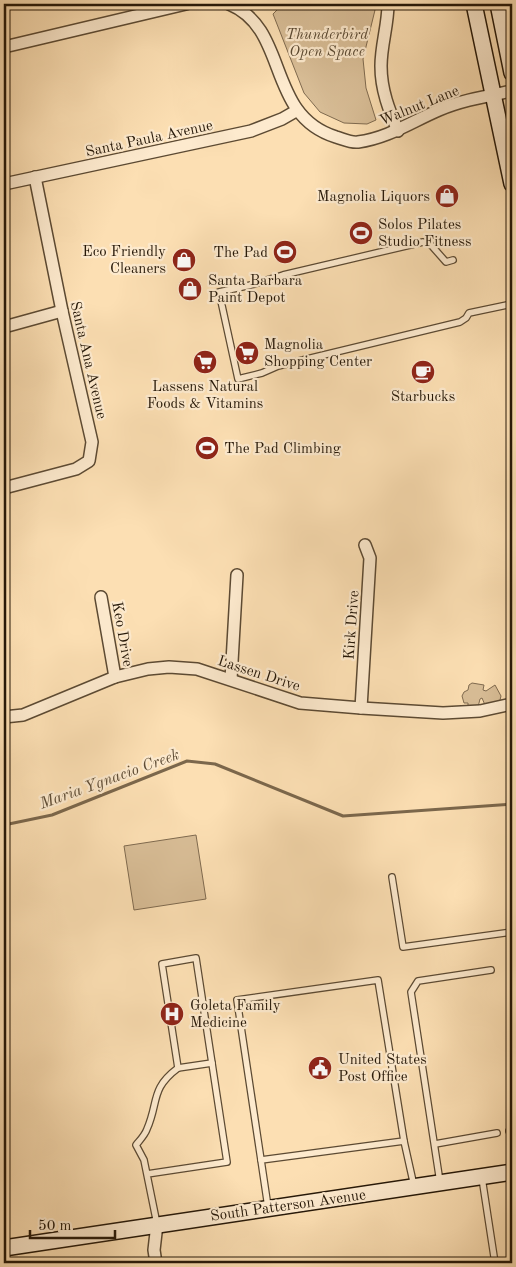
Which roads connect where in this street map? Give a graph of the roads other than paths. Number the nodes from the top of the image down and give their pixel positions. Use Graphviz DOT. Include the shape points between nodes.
graph roads {
  1 [pos="186,4"];
  2 [pos="229,4"];
  3 [pos="388,4"];
  4 [pos="474,4"];
  5 [pos="503,8"];
  6 [pos="4,46"];
  7 [pos="512,73"];
  8 [pos="512,91"];
  9 [pos="494,95"];
  10 [pos="296,111"];
  11 [pos="398,131"];
  12 [pos="35,177"];
  13 [pos="4,184"];
  14 [pos="512,184"];
  15 [pos="454,260"];
  16 [pos="512,304"];
  17 [pos="62,311"];
  18 [pos="4,327"];
  19 [pos="4,488"];
  20 [pos="365,545"];
  21 [pos="237,575"];
  22 [pos="101,597"];
  23 [pos="115,677"];
  24 [pos="231,679"];
  25 [pos="512,704"];
  26 [pos="361,708"];
  27 [pos="4,717"];
  28 [pos="392,877"];
  29 [pos="512,932"];
  30 [pos="491,970"];
  31 [pos="212,1063"];
  32 [pos="178,1068"];
  33 [pos="497,1133"];
  34 [pos="404,1140"];
  35 [pos="434,1144"];
  36 [pos="261,1160"];
  37 [pos="512,1172"];
  38 [pos="147,1174"];
  39 [pos="482,1176"];
  40 [pos="440,1182"];
  41 [pos="414,1186"];
  42 [pos="268,1208"];
  43 [pos="157,1224"];
  44 [pos="4,1248"];
  45 [pos="156,1263"];
  46 [pos="495,1263"];
  1 -- 6 [label="street"];
  2 -- 10 [label="street, Walnut Lane" via="254,21 265,38"];
  3 -- 11 [label="street" via="381,66 383,92"];
  4 -- 9 [label="main road"];
  5 -- 7 [label="main road"];
  8 -- 9 [label="street, Walnut Lane"];
  9 -- 11 [label="street, Walnut Lane" via="453,105"];
  9 -- 14 [label="main road"];
  10 -- 11 [label="street, Walnut Lane" via="310,125 355,142"];
  10 -- 12 [label="street, Santa Paula Avenue" via="251,131"];
  12 -- 13 [label="street, Santa Paula Avenue"];
  12 -- 17 [label="street, Santa Ana Avenue"];
  15 -- 16 [label="lane" via="446,262 431,245 423,242 219,292 238,379 278,366 460,322 469,313"];
  17 -- 18 [label="street"];
  17 -- 19 [label="street, Santa Ana Avenue" via="92,442 89,461 76,470"];
  20 -- 26 [label="street, Kirk Drive" via="370,558"];
  21 -- 24 [label="street"];
  22 -- 23 [label="street, Keo Drive"];
  23 -- 24 [label="street, Lassen Drive" via="148,668 169,667 197,669"];
  23 -- 27 [label="street, Lassen Drive" via="23,715"];
  24 -- 26 [label="street, Lassen Drive" via="300,703"];
  25 -- 26 [label="street, Lassen Drive" via="480,711 443,713"];
  28 -- 29 [label="lane" via="403,946"];
  30 -- 35 [label="lane" via="418,980 411,992"];
  31 -- 32 [label="lane"];
  31 -- 32 [label="lane" via="196,958 162,964"];
  31 -- 38 [label="lane" via="227,1162"];
  32 -- 38 [label="lane" via="166,1077 159,1088 147,1130 136,1146"];
  33 -- 35 [label="lane"];
  34 -- 36 [label="lane"];
  34 -- 36 [label="lane" via="378,980 237,1000"];
  34 -- 41 [label="lane"];
  35 -- 40 [label="lane"];
  36 -- 42 [label="lane"];
  37 -- 39 [label="main road, South Patterson Avenue"];
  38 -- 43 [label="lane"];
  39 -- 40 [label="main road, South Patterson Avenue"];
  39 -- 46 [label="lane"];
  40 -- 41 [label="main road, South Patterson Avenue"];
  41 -- 42 [label="main road, South Patterson Avenue"];
  42 -- 43 [label="main road, South Patterson Avenue"];
  43 -- 44 [label="main road, South Patterson Avenue"];
  43 -- 45 [label="street"];
}
